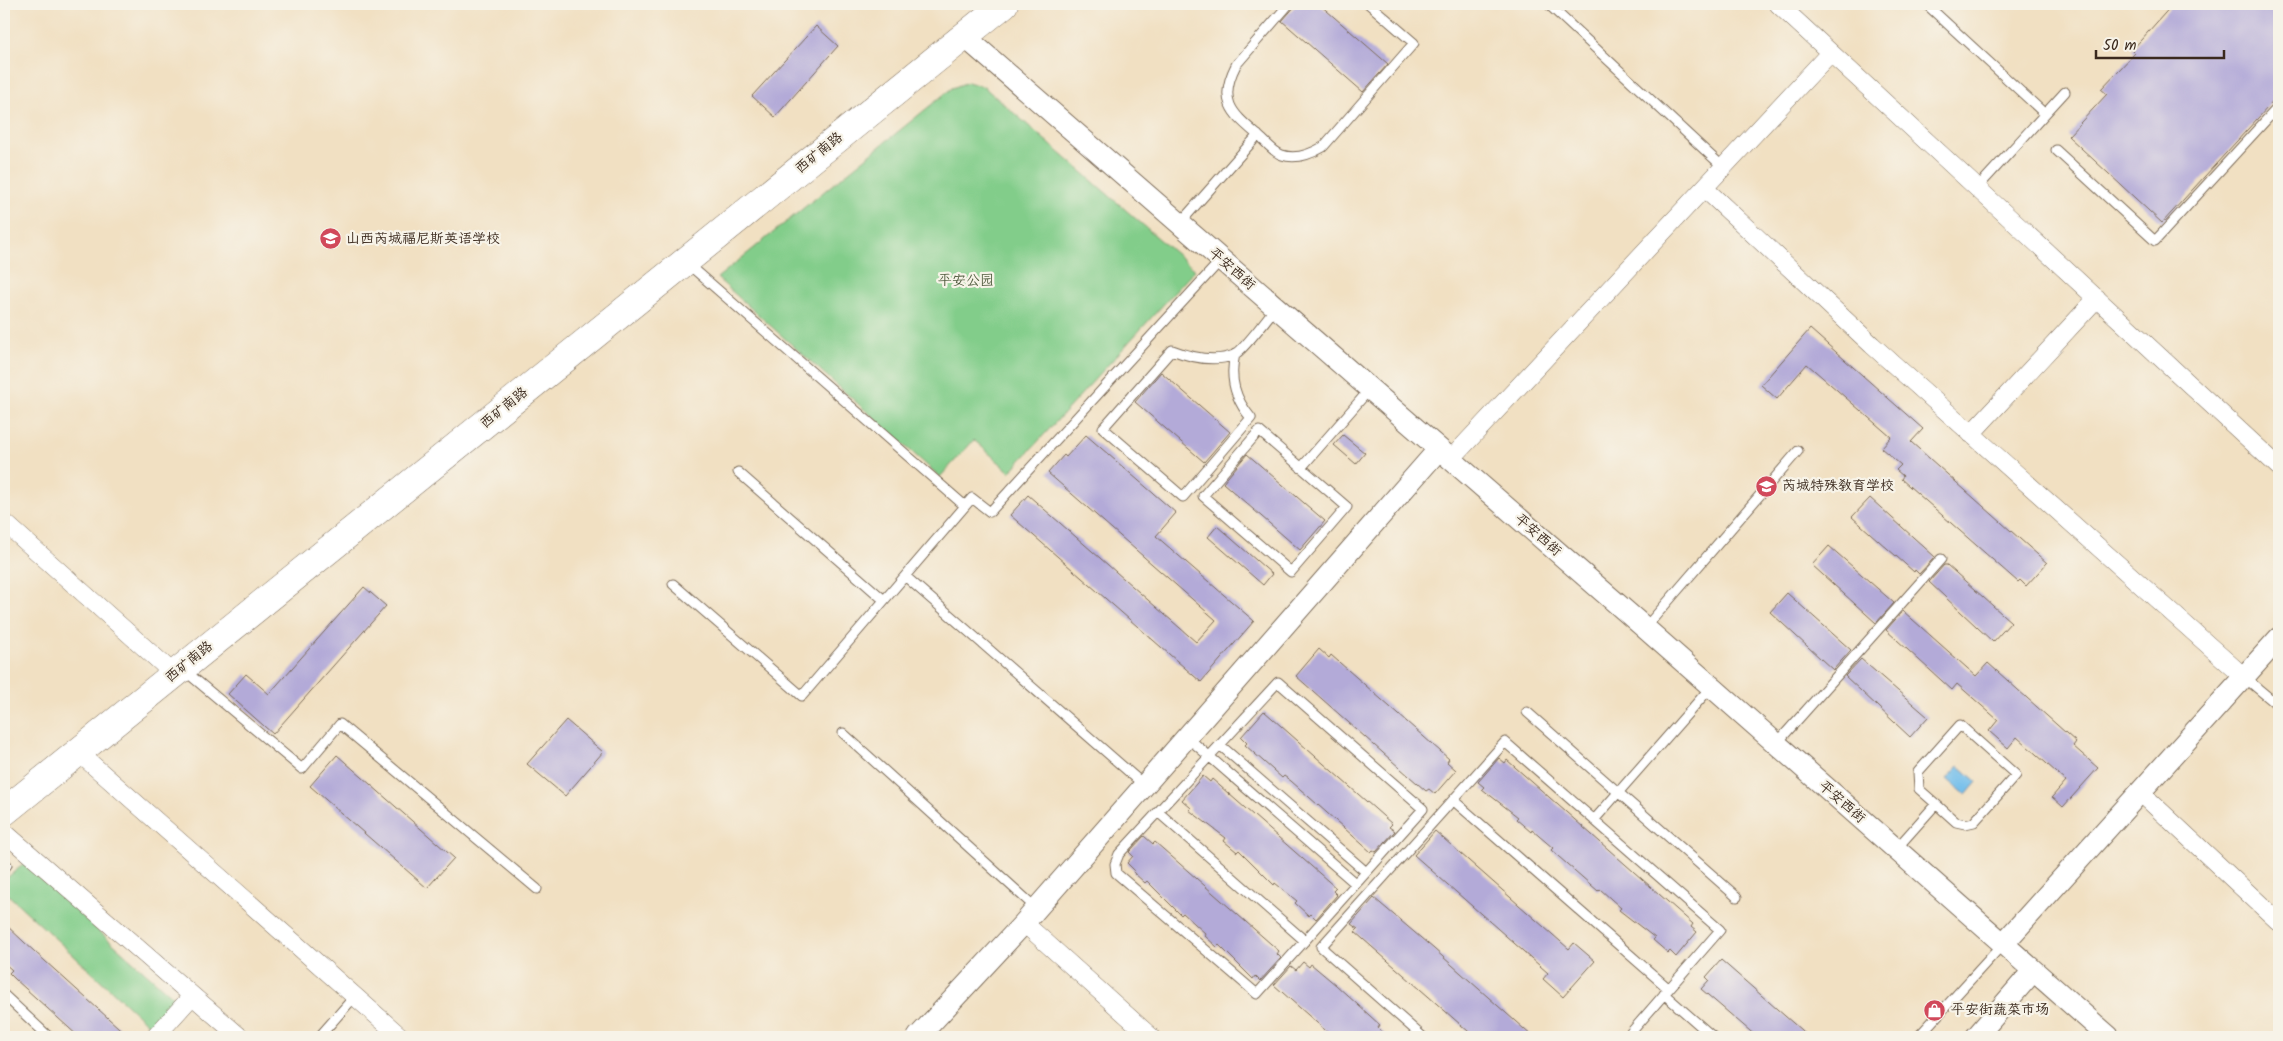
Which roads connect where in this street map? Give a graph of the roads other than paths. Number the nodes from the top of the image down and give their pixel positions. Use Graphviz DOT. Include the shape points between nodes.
graph roads {
  1 [pos="1004,4"];
  2 [pos="1289,4"];
  3 [pos="1369,4"];
  4 [pos="1548,4"];
  5 [pos="1778,4"];
  6 [pos="1926,4"];
  7 [pos="964,36"];
  8 [pos="1830,53"];
  9 [pos="2065,92"];
  10 [pos="2279,106"];
  11 [pos="2045,114"];
  12 [pos="1258,135"];
  13 [pos="2056,150"];
  14 [pos="1723,167"];
  15 [pos="1704,188"];
  16 [pos="1977,188"];
  17 [pos="1179,223"];
  18 [pos="1221,259"];
  19 [pos="685,261"];
  20 [pos="2097,298"];
  21 [pos="1276,307"];
  22 [pos="1235,354"];
  23 [pos="1370,389"];
  24 [pos="1971,434"];
  25 [pos="1798,451"];
  26 [pos="1445,454"];
  27 [pos="2279,466"];
  28 [pos="1301,468"];
  29 [pos="738,472"];
  30 [pos="965,506"];
  31 [pos="4,522"];
  32 [pos="1941,559"];
  33 [pos="905,576"];
  34 [pos="673,584"];
  35 [pos="884,600"];
  36 [pos="1645,628"];
  37 [pos="2279,638"];
  38 [pos="178,671"];
  39 [pos="2244,677"];
  40 [pos="1711,686"];
  41 [pos="2279,706"];
  42 [pos="1527,712"];
  43 [pos="843,733"];
  44 [pos="1187,737"];
  45 [pos="1776,744"];
  46 [pos="1220,745"];
  47 [pos="78,752"];
  48 [pos="1209,756"];
  49 [pos="1145,785"];
  50 [pos="1618,792"];
  51 [pos="2140,792"];
  52 [pos="1453,800"];
  53 [pos="1936,804"];
  54 [pos="4,812"];
  55 [pos="1158,812"];
  56 [pos="1594,820"];
  57 [pos="4,832"];
  58 [pos="1896,850"];
  59 [pos="1366,872"];
  60 [pos="1356,884"];
  61 [pos="537,889"];
  62 [pos="1737,897"];
  63 [pos="1030,916"];
  64 [pos="2279,922"];
  65 [pos="1305,941"];
  66 [pos="2003,944"];
  67 [pos="2033,971"];
  68 [pos="1666,992"];
  69 [pos="4,995"];
  70 [pos="192,996"];
  71 [pos="355,996"];
  72 [pos="49,1037"];
  73 [pos="154,1037"];
  74 [pos="240,1037"];
  75 [pos="319,1037"];
  76 [pos="401,1037"];
  77 [pos="918,1037"];
  78 [pos="1151,1037"];
  79 [pos="1423,1037"];
  80 [pos="1626,1037"];
  81 [pos="1713,1037"];
  82 [pos="1918,1037"];
  83 [pos="1976,1037"];
  84 [pos="2109,1037"];
  1 -- 7 [label="main road, 西矿南路"];
  2 -- 12 [label="lane" via="1236,65 1229,82 1233,114"];
  3 -- 12 [label="lane" via="1414,43 1323,147 1303,156 1281,155"];
  4 -- 14 [label="lane"];
  5 -- 8 [label="street"];
  6 -- 11 [label="lane"];
  7 -- 17 [label="street, 平安西街"];
  7 -- 19 [label="main road, 西矿南路"];
  8 -- 14 [label="street"];
  8 -- 16 [label="street"];
  9 -- 11 [label="lane"];
  10 -- 13 [label="lane" via="2155,241"];
  11 -- 16 [label="lane"];
  12 -- 17 [label="lane"];
  14 -- 15 [label="street"];
  15 -- 24 [label="street"];
  15 -- 26 [label="street"];
  16 -- 20 [label="street"];
  17 -- 18 [label="street, 平安西街"];
  18 -- 21 [label="street, 平安西街"];
  18 -- 30 [label="lane" via="990,512 972,498"];
  19 -- 30 [label="lane"];
  19 -- 38 [label="main road, 西矿南路"];
  20 -- 24 [label="street"];
  20 -- 27 [label="street"];
  21 -- 22 [label="lane"];
  21 -- 23 [label="street, 平安西街"];
  22 -- 22 [label="lane" via="1232,371 1235,391 1251,418 1183,497 1103,428 1172,350 1197,358 1223,358"];
  23 -- 26 [label="street, 平安西街"];
  23 -- 28 [label="lane"];
  24 -- 39 [label="street"];
  25 -- 36 [label="lane"];
  26 -- 36 [label="street, 平安西街"];
  26 -- 44 [label="street"];
  28 -- 28 [label="lane" via="1347,507 1291,572 1203,496 1260,432"];
  29 -- 35 [label="lane"];
  30 -- 33 [label="lane"];
  31 -- 38 [label="street"];
  32 -- 45 [label="lane"];
  33 -- 35 [label="lane"];
  33 -- 49 [label="lane"];
  34 -- 35 [label="lane" via="802,696"];
  36 -- 40 [label="street, 平安西街"];
  37 -- 39 [label="street"];
  38 -- 47 [label="main road, 西矿南路"];
  38 -- 61 [label="lane" via="302,769 340,724"];
  39 -- 41 [label="lane"];
  39 -- 51 [label="street"];
  40 -- 45 [label="street, 平安西街"];
  40 -- 50 [label="lane"];
  42 -- 50 [label="lane"];
  43 -- 63 [label="lane"];
  44 -- 48 [label="lane"];
  44 -- 49 [label="street"];
  45 -- 58 [label="street, 平安西街"];
  46 -- 48 [label="lane"];
  46 -- 59 [label="lane"];
  46 -- 59 [label="lane" via="1278,682 1423,809"];
  47 -- 54 [label="main road, 西矿南路"];
  47 -- 71 [label="street"];
  48 -- 55 [label="lane"];
  48 -- 60 [label="lane"];
  49 -- 63 [label="street"];
  50 -- 56 [label="lane"];
  50 -- 62 [label="lane"];
  51 -- 64 [label="street"];
  51 -- 66 [label="street"];
  52 -- 56 [label="lane" via="1505,742"];
  52 -- 68 [label="lane"];
  52 -- 79 [label="lane" via="1321,947"];
  53 -- 53 [label="lane" via="1956,822 1974,822 2016,775 1960,725 1918,772 1919,789"];
  53 -- 58 [label="lane"];
  55 -- 65 [label="lane"];
  55 -- 65 [label="lane" via="1119,854 1116,873 1257,994"];
  56 -- 68 [label="lane" via="1720,930"];
  57 -- 70 [label="street"];
  58 -- 66 [label="street, 平安西街"];
  59 -- 60 [label="lane"];
  60 -- 65 [label="lane"];
  63 -- 77 [label="street"];
  63 -- 78 [label="street"];
  66 -- 67 [label="street, 平安西街"];
  66 -- 82 [label="lane"];
  67 -- 83 [label="street"];
  67 -- 84 [label="street, 平安西街"];
  68 -- 80 [label="lane"];
  68 -- 81 [label="lane"];
  69 -- 72 [label="lane"];
  70 -- 73 [label="street"];
  70 -- 74 [label="street"];
  71 -- 75 [label="lane"];
  71 -- 76 [label="street"];
}
